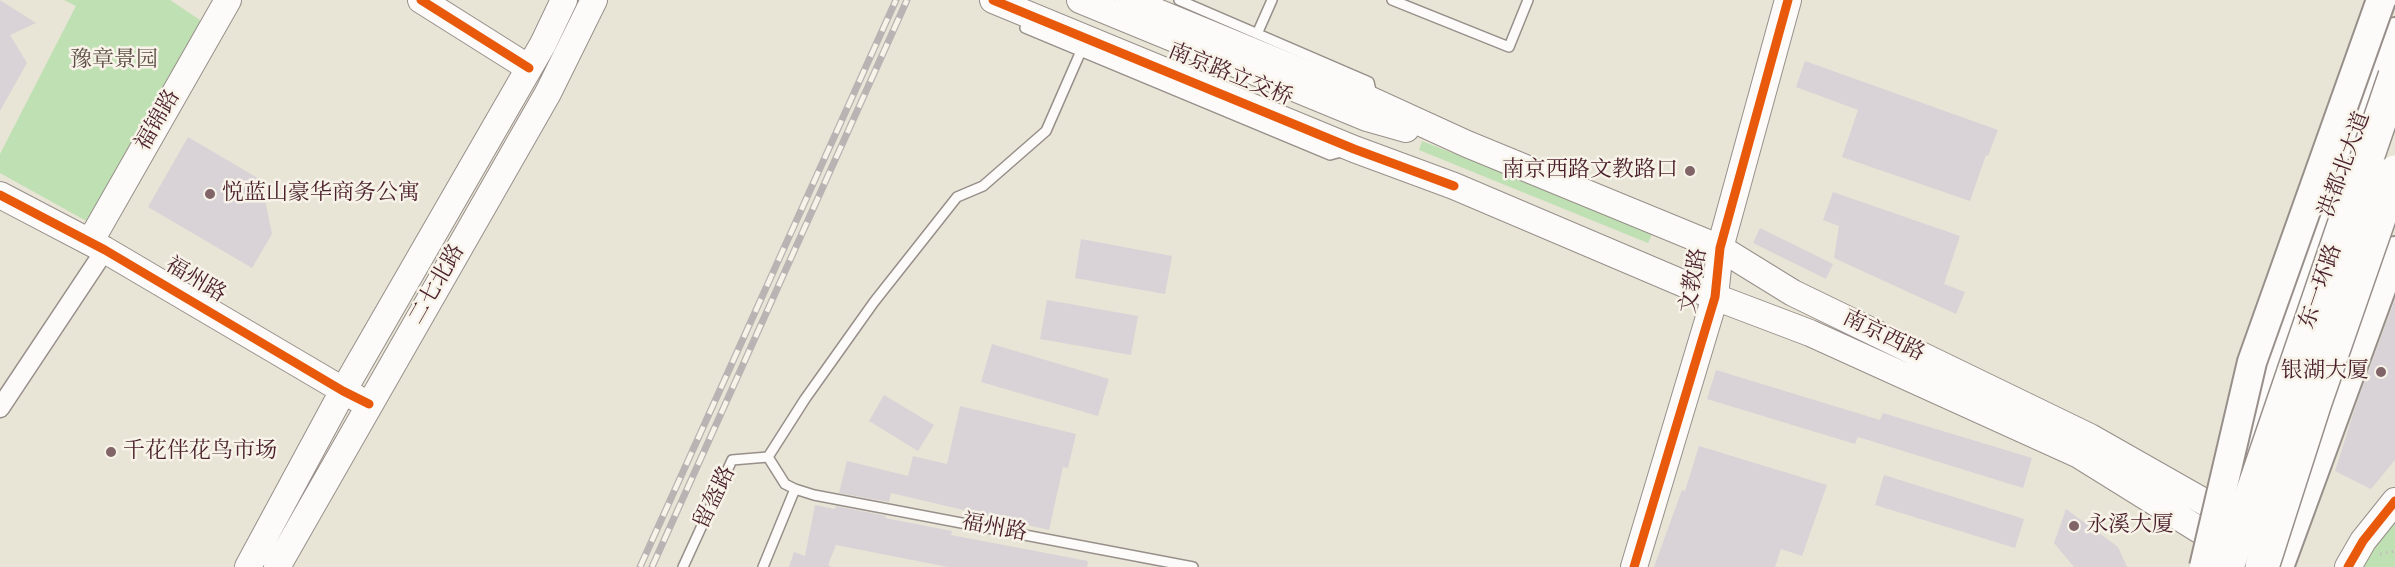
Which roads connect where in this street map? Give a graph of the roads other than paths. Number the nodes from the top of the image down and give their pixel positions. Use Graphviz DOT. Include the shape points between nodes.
graph roads {
  1 [pos="228,0"];
  2 [pos="421,0"];
  3 [pos="564,0"];
  4 [pos="594,0"];
  5 [pos="993,0"];
  6 [pos="1033,0"];
  7 [pos="1080,0"];
  8 [pos="1128,0"];
  9 [pos="1179,0"];
  10 [pos="1272,0"];
  11 [pos="1392,0"];
  12 [pos="1528,0"];
  13 [pos="1788,0"];
  14 [pos="2381,0"];
  15 [pos="1025,28"];
  16 [pos="2395,32"];
  17 [pos="1257,34"];
  18 [pos="1082,51"];
  19 [pos="529,68"];
  20 [pos="2395,76"];
  21 [pos="1373,101"];
  22 [pos="1467,144"];
  23 [pos="1354,149"];
  24 [pos="2395,172"];
  25 [pos="1454,186"];
  26 [pos="0,195"];
  27 [pos="98,246"];
  28 [pos="1720,248"];
  29 [pos="2395,251"];
  30 [pos="1715,297"];
  31 [pos="343,391"];
  32 [pos="369,404"];
  33 [pos="0,408"];
  34 [pos="768,457"];
  35 [pos="795,489"];
  36 [pos="2395,501"];
  37 [pos="2211,521"];
  38 [pos="2276,566"];
  39 [pos="248,567"];
  40 [pos="277,567"];
  41 [pos="684,567"];
  42 [pos="763,567"];
  43 [pos="1193,567"];
  44 [pos="1634,567"];
  45 [pos="2194,567"];
  46 [pos="2204,567"];
  47 [pos="2227,567"];
  48 [pos="2238,567"];
  49 [pos="2348,567"];
  1 -- 27 [label="main road, 福锦路"];
  2 -- 19 [label="main road"];
  3 -- 19 [label="main road, 二七北路"];
  4 -- 32 [label="main road, 二七北路" via="548,93"];
  5 -- 23 [label="main road, 南京路立交桥"];
  6 -- 25 [label="main road, 南京路立交桥" via="1364,136"];
  7 -- 22 [label="main road, 南京路立交桥" via="1367,118"];
  8 -- 21 [label="main road, 南京路立交桥"];
  9 -- 17 [label="lane"];
  10 -- 17 [label="lane"];
  11 -- 12 [label="lane" via="1509,47"];
  13 -- 28 [label="main road, 文教路"];
  14 -- 46 [label="main road, bridge" via="2252,362"];
  15 -- 18 [label="lane"];
  16 -- 37 [label="main road, 洪都北大道" via="2246,437"];
  17 -- 21 [label="lane" via="1369,82"];
  18 -- 23 [label="lane" via="1330,155"];
  18 -- 34 [label="lane" via="1046,132 983,186 957,197 874,302"];
  19 -- 31 [label="main road, 二七北路"];
  20 -- 47 [label="highway, 东一环路, bridge"];
  21 -- 22 [label="main road, 南京路立交桥"];
  22 -- 28 [label="main road, 南京西路"];
  23 -- 25 [label="main road, 南京路立交桥"];
  24 -- 38 [label="highway, 东一环路, bridge" via="2315,402"];
  25 -- 30 [label="main road, 南京西路"];
  26 -- 27 [label="main road, 福州路"];
  27 -- 31 [label="main road, 福州路"];
  27 -- 33 [label="street, 福锦路"];
  28 -- 30 [label="main road, 文教路"];
  28 -- 37 [label="main road, 南京西路" via="1793,293 2090,437"];
  29 -- 38 [label="main road"];
  30 -- 37 [label="main road, 南京西路" via="1810,333 2079,455"];
  30 -- 44 [label="main road, 文教路"];
  31 -- 32 [label="main road, 福州路"];
  31 -- 39 [label="main road, 二七北路"];
  32 -- 40 [label="main road, 二七北路"];
  34 -- 35 [label="lane" via="785,484"];
  34 -- 41 [label="lane, 留盔路" via="732,460"];
  35 -- 42 [label="lane"];
  35 -- 43 [label="lane, 福州路"];
  36 -- 49 [label="main road"];
  37 -- 38 [label="main road, 南京西路"];
  37 -- 45 [label="main road, 洪都北大道"];
  37 -- 48 [label="main road, 南京西路"];
}
